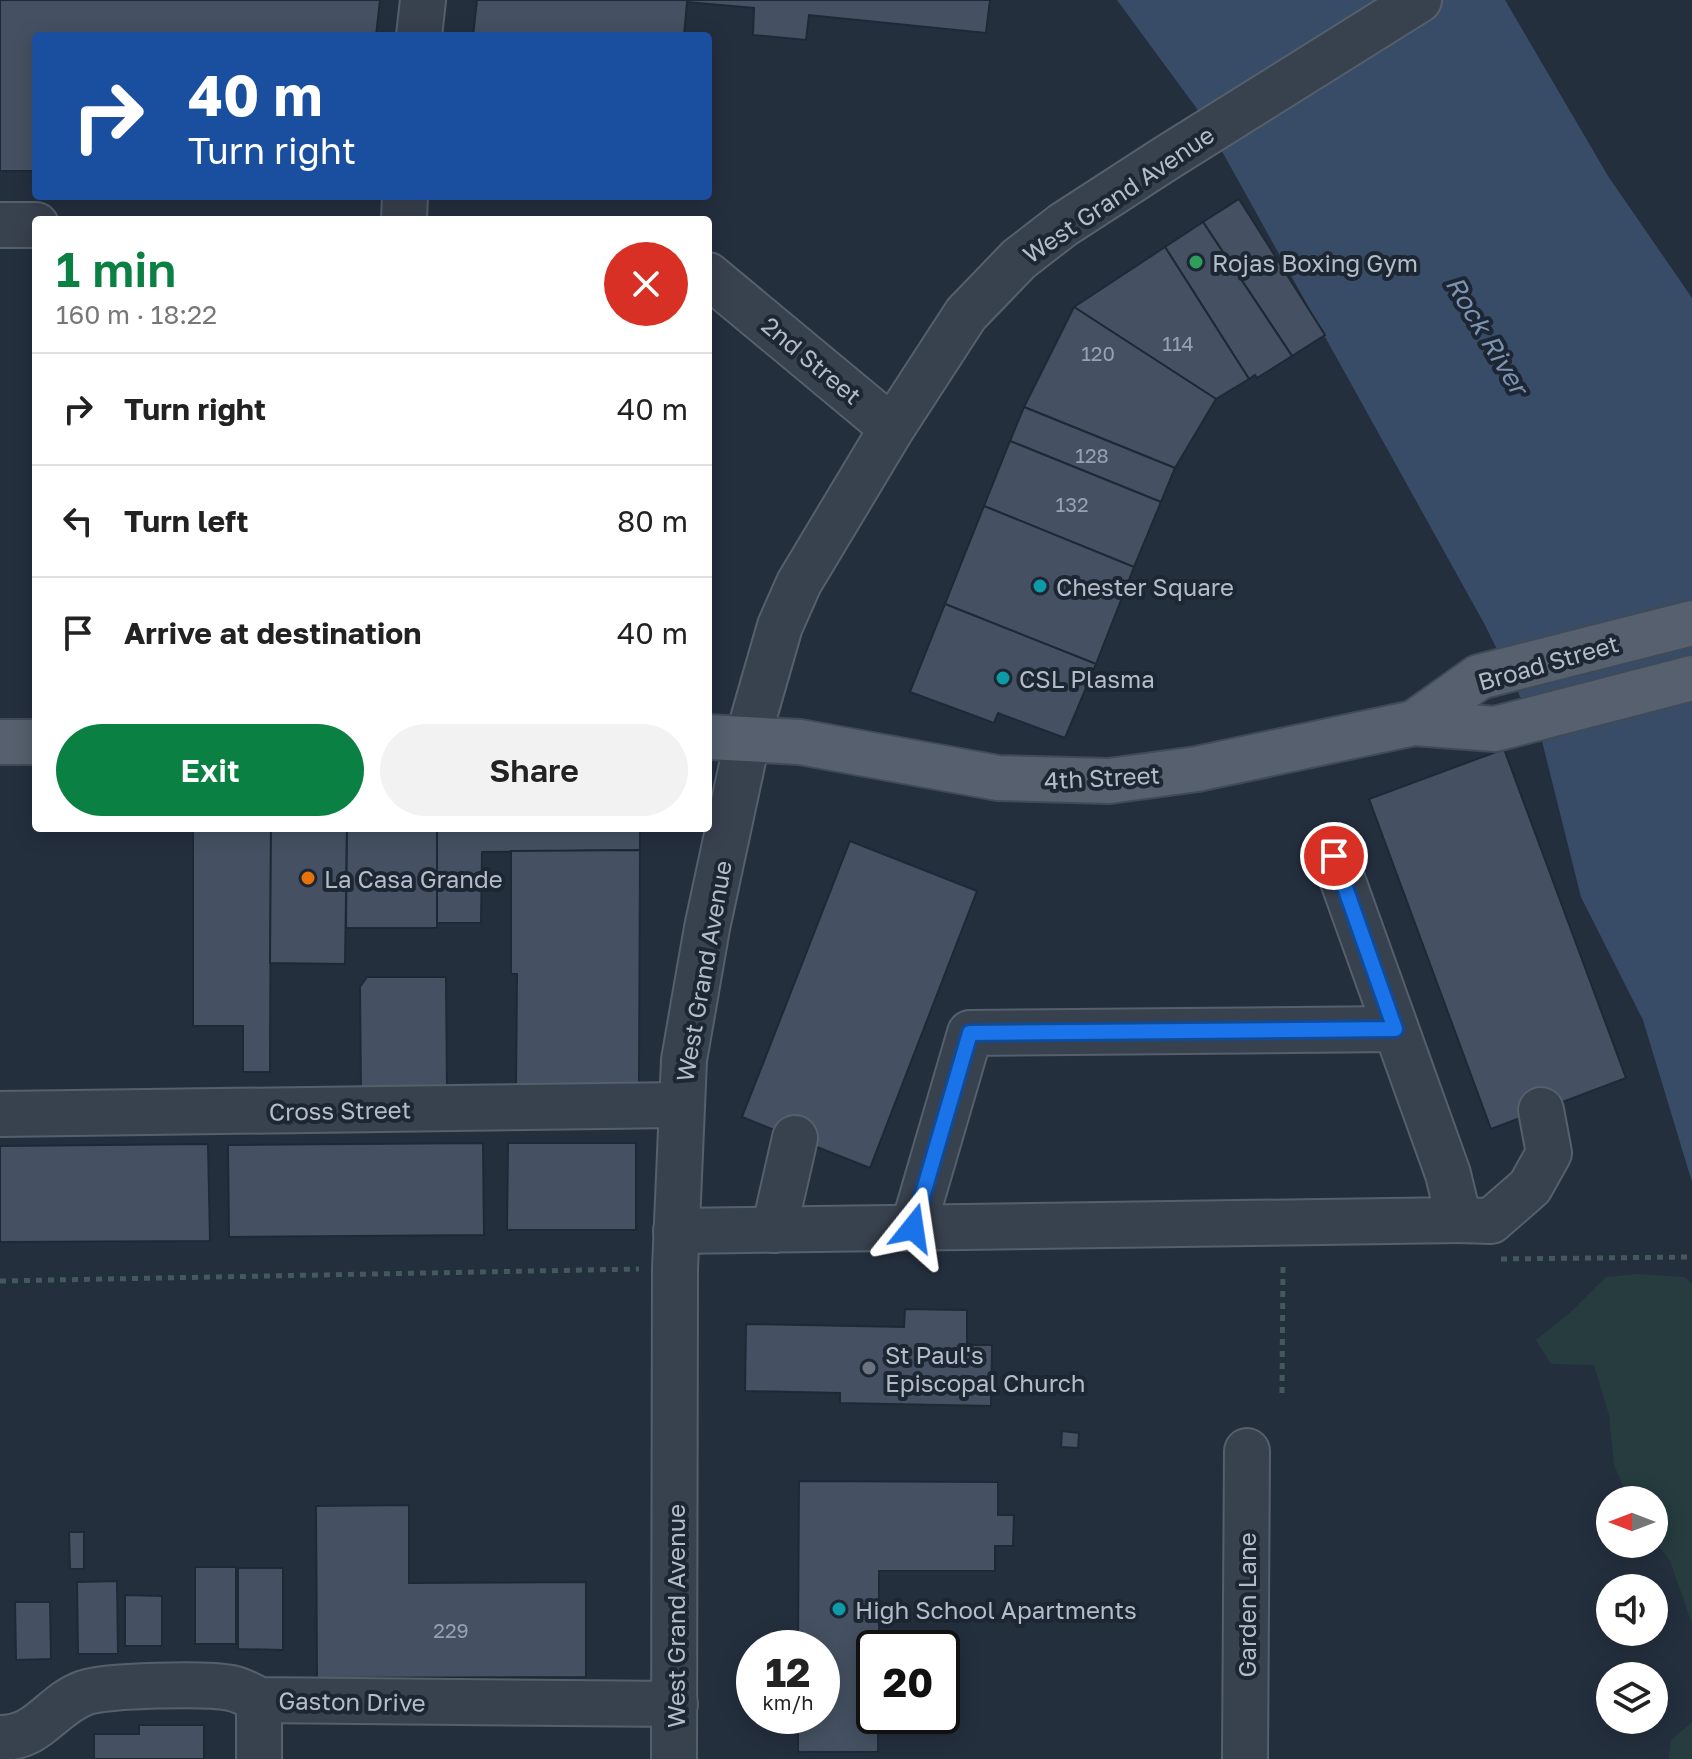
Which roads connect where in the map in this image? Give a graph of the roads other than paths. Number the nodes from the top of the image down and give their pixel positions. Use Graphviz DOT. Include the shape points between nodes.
graph roads {
  1 [pos="423,0"];
  2 [pos="1419,0"];
  3 [pos="419,32"];
  4 [pos="0,225"];
  5 [pos="32,225"];
  6 [pos="720,284"];
  7 [pos="892,428"];
  8 [pos="1692,623"];
  9 [pos="1692,678"];
  10 [pos="1414,723"];
  11 [pos="1495,729"];
  12 [pos="728,737"];
  13 [pos="0,742"];
  14 [pos="32,742"];
  15 [pos="1334,856"];
  16 [pos="1395,1029"];
  17 [pos="680,1105"];
  18 [pos="1541,1110"];
  19 [pos="0,1114"];
  20 [pos="795,1138"];
  21 [pos="1459,1220"];
  22 [pos="913,1228"];
  23 [pos="774,1230"];
  24 [pos="676,1231"];
  25 [pos="1247,1451"];
  26 [pos="259,1700"];
  27 [pos="675,1704"];
  28 [pos="14,1745"];
  29 [pos="259,1759"];
  30 [pos="674,1759"];
  31 [pos="1245,1759"];
  1 -- 3 [label="street"];
  2 -- 7 [label="street, West Grand Avenue" via="1168,157 1019,259 966,314"];
  4 -- 5 [label="street"];
  6 -- 7 [label="street, 2nd Street"];
  7 -- 12 [label="street, West Grand Avenue" via="799,583"];
  8 -- 10 [label="main road, Broad Street" via="1479,677"];
  9 -- 11 [label="main road, Broad Street"];
  10 -- 11 [label="main road, 4th Street"];
  10 -- 12 [label="main road, 4th Street" via="1197,769 1073,782 998,778 800,742"];
  12 -- 17 [label="street, West Grand Avenue"];
  13 -- 14 [label="main road"];
  15 -- 16 [label="street"];
  16 -- 21 [label="street" via="1448,1174"];
  16 -- 22 [label="street" via="970,1033"];
  17 -- 19 [label="street, Cross Street"];
  17 -- 24 [label="street, West Grand Avenue"];
  18 -- 21 [label="street" via="1549,1153 1530,1187 1491,1221"];
  20 -- 23 [label="street"];
  21 -- 22 [label="street"];
  22 -- 23 [label="street"];
  23 -- 24 [label="street"];
  24 -- 27 [label="street, West Grand Avenue"];
  25 -- 31 [label="street, Garden Lane"];
  26 -- 27 [label="street, Gaston Drive"];
  26 -- 28 [label="street, Gaston Drive" via="216,1686 95,1690 69,1702"];
  26 -- 29 [label="street"];
  27 -- 30 [label="street, West Grand Avenue"];
}
